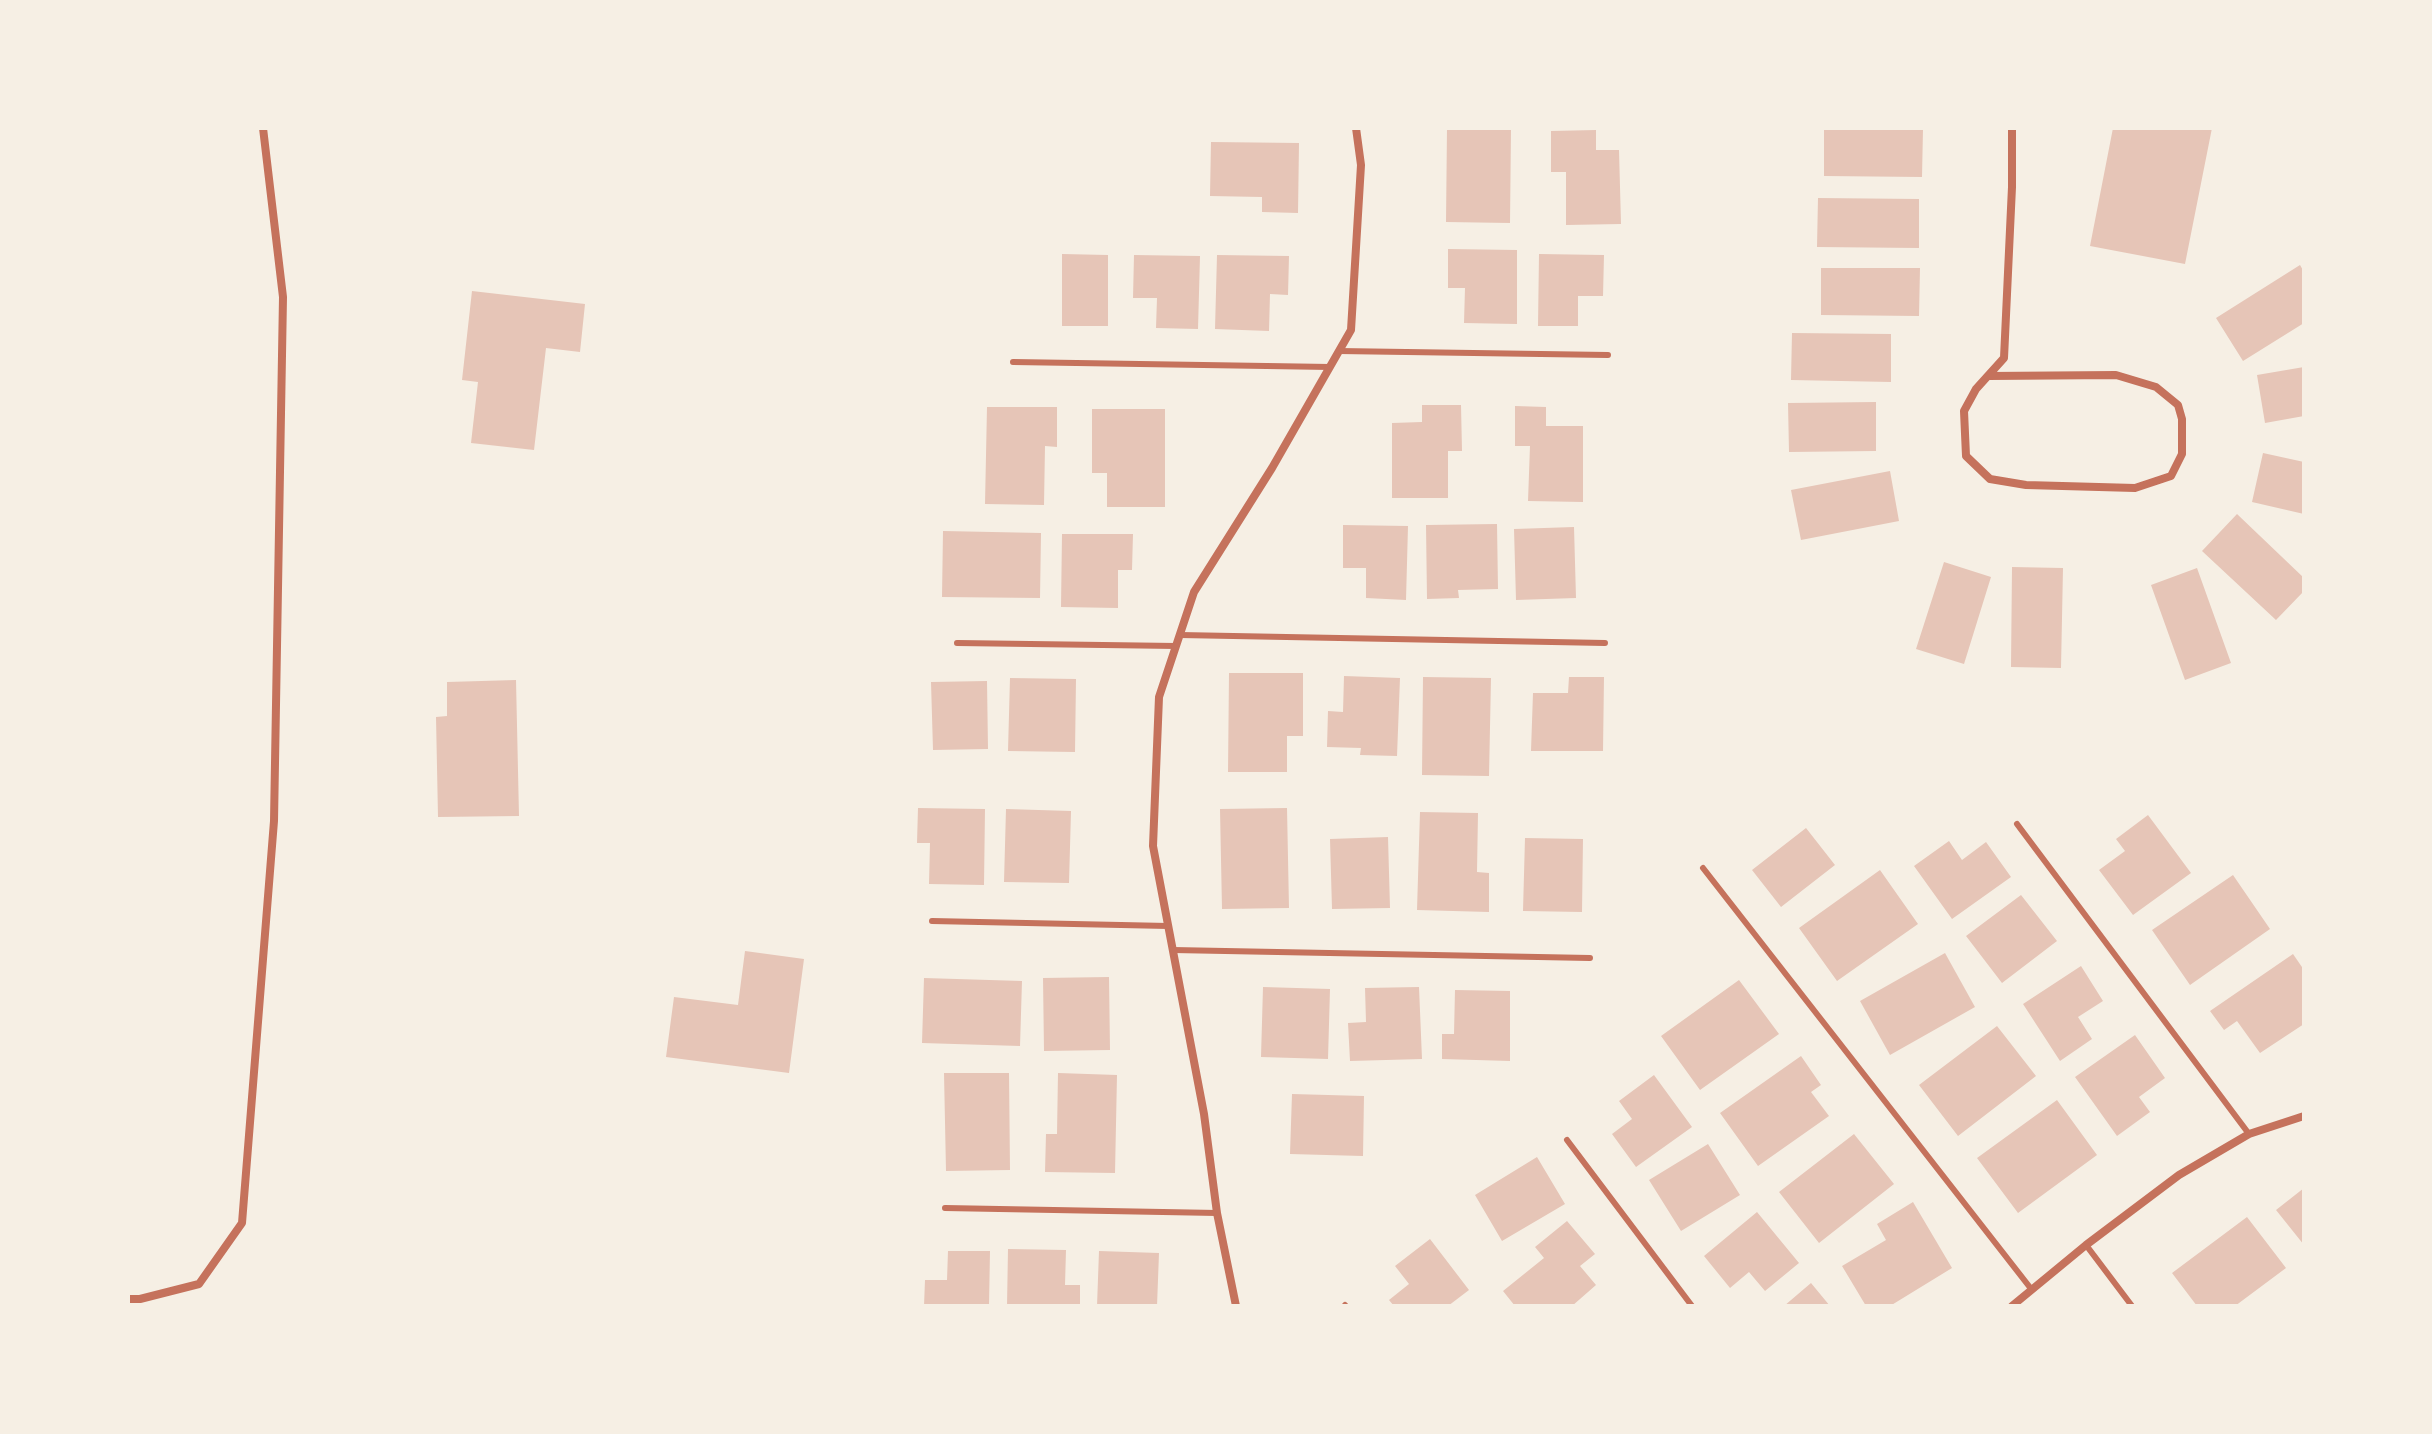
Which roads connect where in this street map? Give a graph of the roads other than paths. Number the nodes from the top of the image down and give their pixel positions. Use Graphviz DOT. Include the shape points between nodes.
graph roads {
  1 [pos="263,128"];
  2 [pos="1356,128"];
  3 [pos="2012,128"];
  4 [pos="1339,351"];
  5 [pos="1608,355"];
  6 [pos="1013,362"];
  7 [pos="1330,367"];
  8 [pos="1989,376"];
  9 [pos="1180,635"];
  10 [pos="957,643"];
  11 [pos="1605,643"];
  12 [pos="1176,646"];
  13 [pos="2017,824"];
  14 [pos="1703,868"];
  15 [pos="932,921"];
  16 [pos="1168,926"];
  17 [pos="1173,950"];
  18 [pos="1590,958"];
  19 [pos="2304,1116"];
  20 [pos="2249,1134"];
  21 [pos="1567,1140"];
  22 [pos="945,1208"];
  23 [pos="1217,1213"];
  24 [pos="2086,1245"];
  25 [pos="2032,1290"];
  26 [pos="128,1299"];
  27 [pos="1236,1306"];
  28 [pos="1692,1306"];
  29 [pos="2012,1306"];
  30 [pos="2132,1306"];
  1 -- 26 [label="street" via="283,297 274,821 242,1223 199,1284"];
  2 -- 4 [label="street" via="1361,165 1351,330"];
  3 -- 8 [label="street" via="2004,358"];
  4 -- 5 [label="lane"];
  4 -- 7 [label="street"];
  6 -- 7 [label="lane"];
  7 -- 9 [label="street" via="1194,592"];
  8 -- 8 [label="street" via="1964,411 1963,430 1966,456 1990,479 2135,488 2171,476 2182,454 2178,405 2156,387 2116,375"];
  9 -- 11 [label="lane"];
  9 -- 12 [label="street"];
  10 -- 12 [label="lane"];
  12 -- 16 [label="street" via="1159,697 1153,846"];
  13 -- 20 [label="lane"];
  14 -- 25 [label="lane"];
  15 -- 16 [label="lane"];
  16 -- 17 [label="street"];
  17 -- 18 [label="lane"];
  17 -- 23 [label="street"];
  19 -- 20 [label="street"];
  20 -- 24 [label="street" via="2179,1175"];
  21 -- 28 [label="lane"];
  22 -- 23 [label="lane"];
  23 -- 27 [label="street"];
  24 -- 25 [label="street"];
  24 -- 30 [label="lane"];
  25 -- 29 [label="street"];
}
